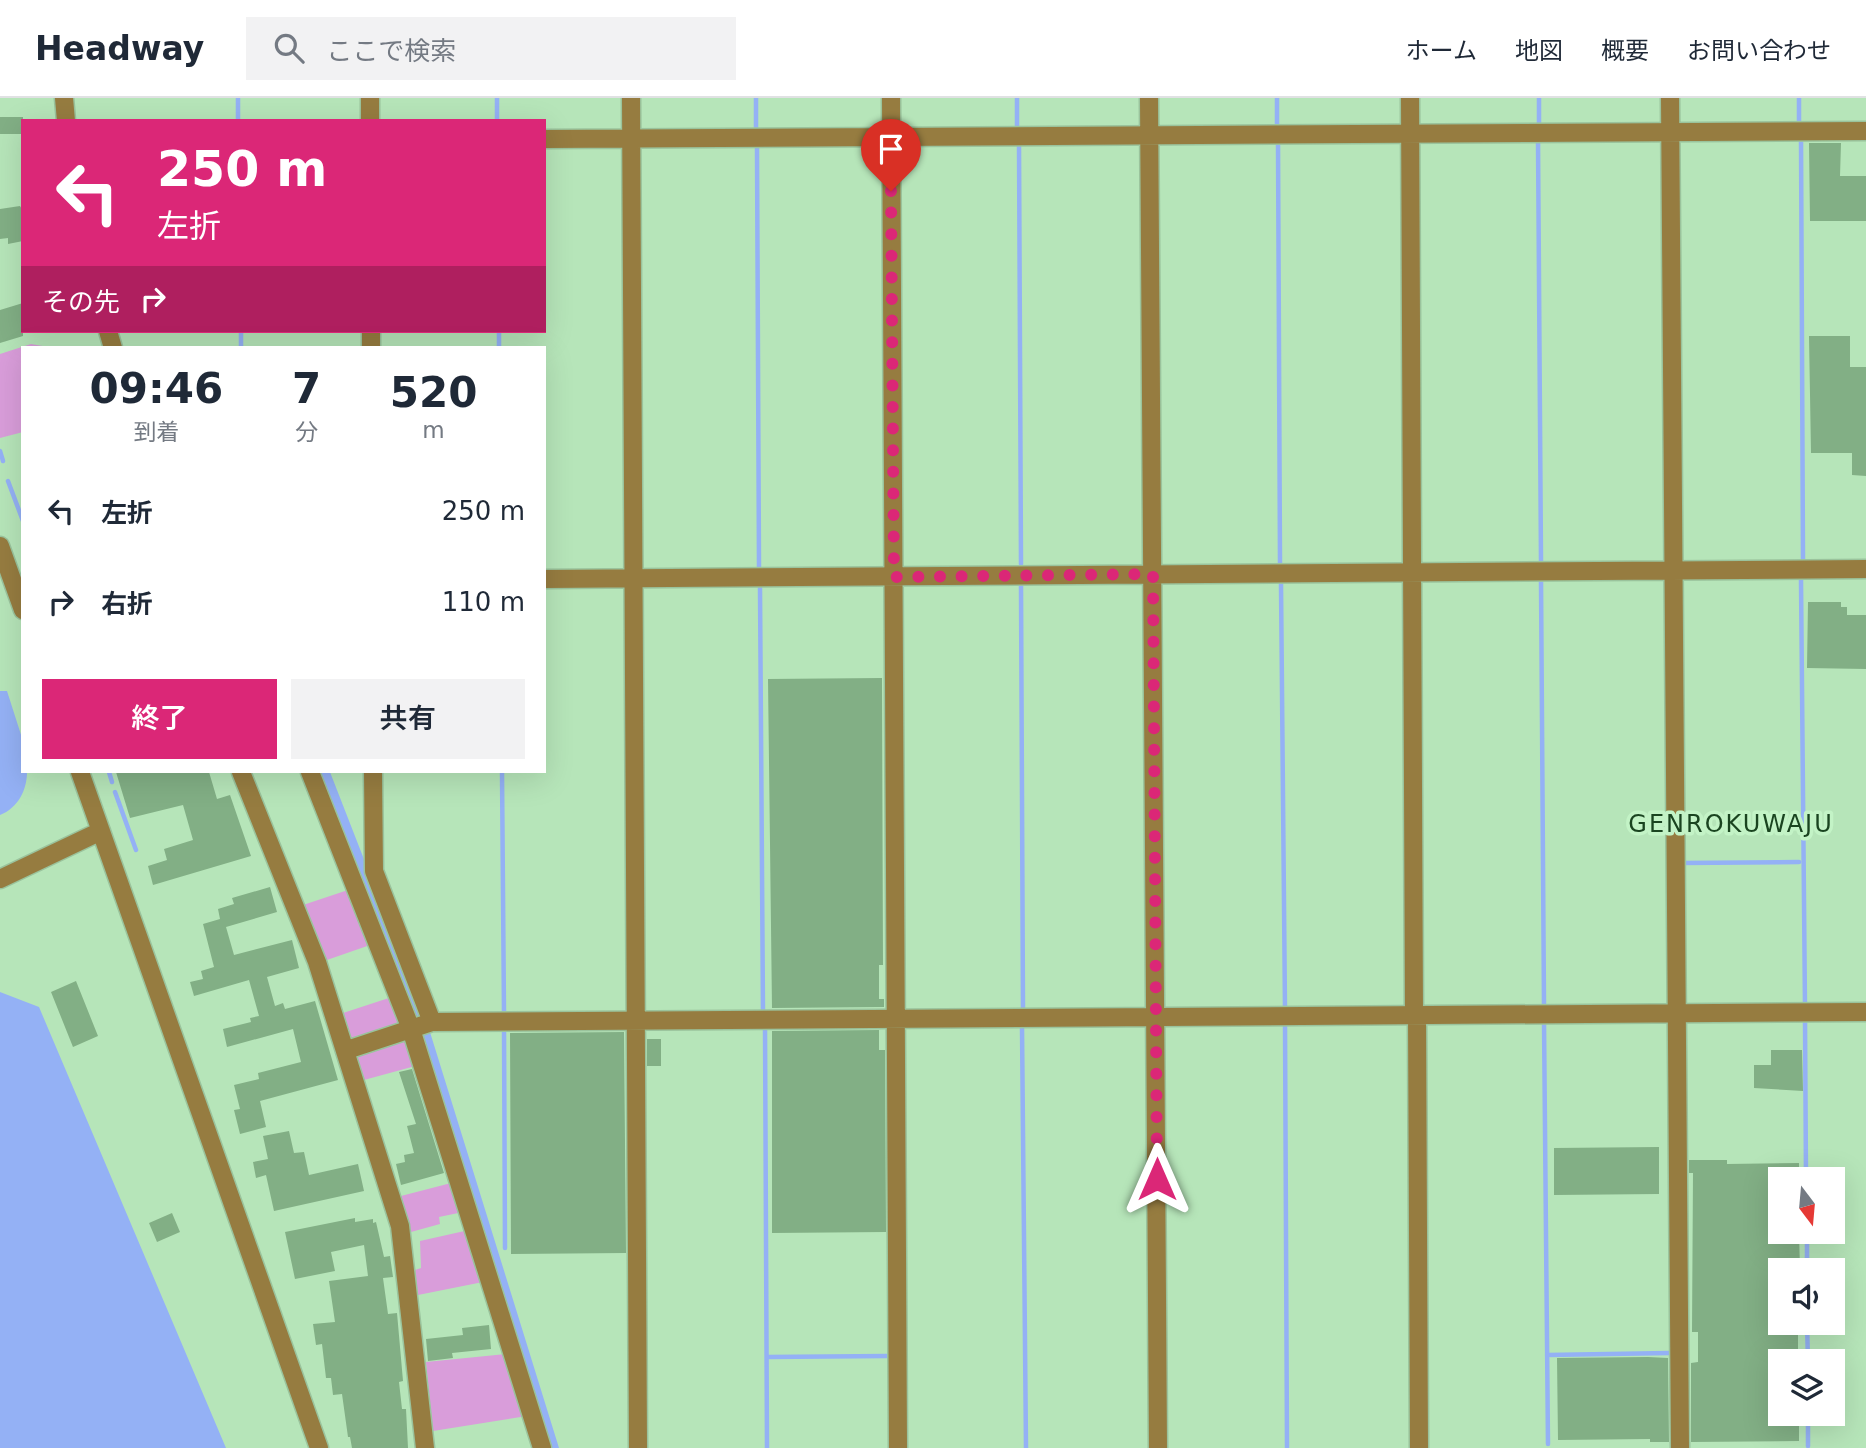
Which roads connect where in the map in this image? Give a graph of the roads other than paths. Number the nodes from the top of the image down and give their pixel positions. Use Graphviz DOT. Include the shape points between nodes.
graph roads {
  1 [pos="64,98"];
  2 [pos="370,98"];
  3 [pos="631,98"];
  4 [pos="891,98"];
  5 [pos="1149,98"];
  6 [pos="1410,98"];
  7 [pos="1670,98"];
  8 [pos="66,119"];
  9 [pos="370,119"];
  10 [pos="1670,131"];
  11 [pos="1866,131"];
  12 [pos="1410,132"];
  13 [pos="1150,135"];
  14 [pos="891,136"];
  15 [pos="631,138"];
  16 [pos="546,139"];
  17 [pos="0,546"];
  18 [pos="1866,569"];
  19 [pos="1674,570"];
  20 [pos="1412,572"];
  21 [pos="1153,574"];
  22 [pos="894,577"];
  23 [pos="632,578"];
  24 [pos="546,579"];
  25 [pos="21,604"];
  26 [pos="80,773"];
  27 [pos="241,773"];
  28 [pos="310,773"];
  29 [pos="373,773"];
  30 [pos="101,831"];
  31 [pos="0,879"];
  32 [pos="1866,1012"];
  33 [pos="1415,1014"];
  34 [pos="1675,1014"];
  35 [pos="1157,1017"];
  36 [pos="636,1020"];
  37 [pos="895,1020"];
  38 [pos="432,1022"];
  39 [pos="412,1028"];
  40 [pos="347,1050"];
  41 [pos="319,1448"];
  42 [pos="425,1448"];
  43 [pos="542,1448"];
  44 [pos="638,1448"];
  45 [pos="898,1448"];
  46 [pos="1158,1448"];
  47 [pos="1419,1448"];
  48 [pos="1680,1448"];
  1 -- 8 [label="street"];
  2 -- 9 [label="street"];
  3 -- 15 [label="street"];
  4 -- 14 [label="street"];
  5 -- 13 [label="street"];
  6 -- 12 [label="street"];
  7 -- 10 [label="street"];
  10 -- 11 [label="street"];
  10 -- 12 [label="street"];
  10 -- 19 [label="street"];
  12 -- 13 [label="street"];
  12 -- 20 [label="street"];
  13 -- 14 [label="street"];
  13 -- 21 [label="street"];
  14 -- 15 [label="street"];
  14 -- 22 [label="street"];
  15 -- 16 [label="street"];
  15 -- 23 [label="street"];
  17 -- 25 [label="street"];
  18 -- 19 [label="street"];
  19 -- 20 [label="street"];
  19 -- 34 [label="street"];
  20 -- 21 [label="street"];
  20 -- 33 [label="street"];
  21 -- 22 [label="street"];
  21 -- 35 [label="street"];
  22 -- 23 [label="street"];
  22 -- 37 [label="street"];
  23 -- 24 [label="street"];
  23 -- 36 [label="street"];
  26 -- 30 [label="street"];
  27 -- 40 [label="street"];
  28 -- 39 [label="street"];
  29 -- 38 [label="street" via="374,871"];
  30 -- 31 [label="street"];
  30 -- 41 [label="street"];
  32 -- 34 [label="street"];
  33 -- 34 [label="street"];
  33 -- 35 [label="street"];
  33 -- 47 [label="street"];
  34 -- 48 [label="street"];
  35 -- 37 [label="street"];
  35 -- 46 [label="street"];
  36 -- 37 [label="street"];
  36 -- 38 [label="street"];
  36 -- 44 [label="street"];
  37 -- 45 [label="street"];
  38 -- 39 [label="street"];
  39 -- 40 [label="street"];
  39 -- 43 [label="street"];
  40 -- 42 [label="street" via="400,1226"];
}
